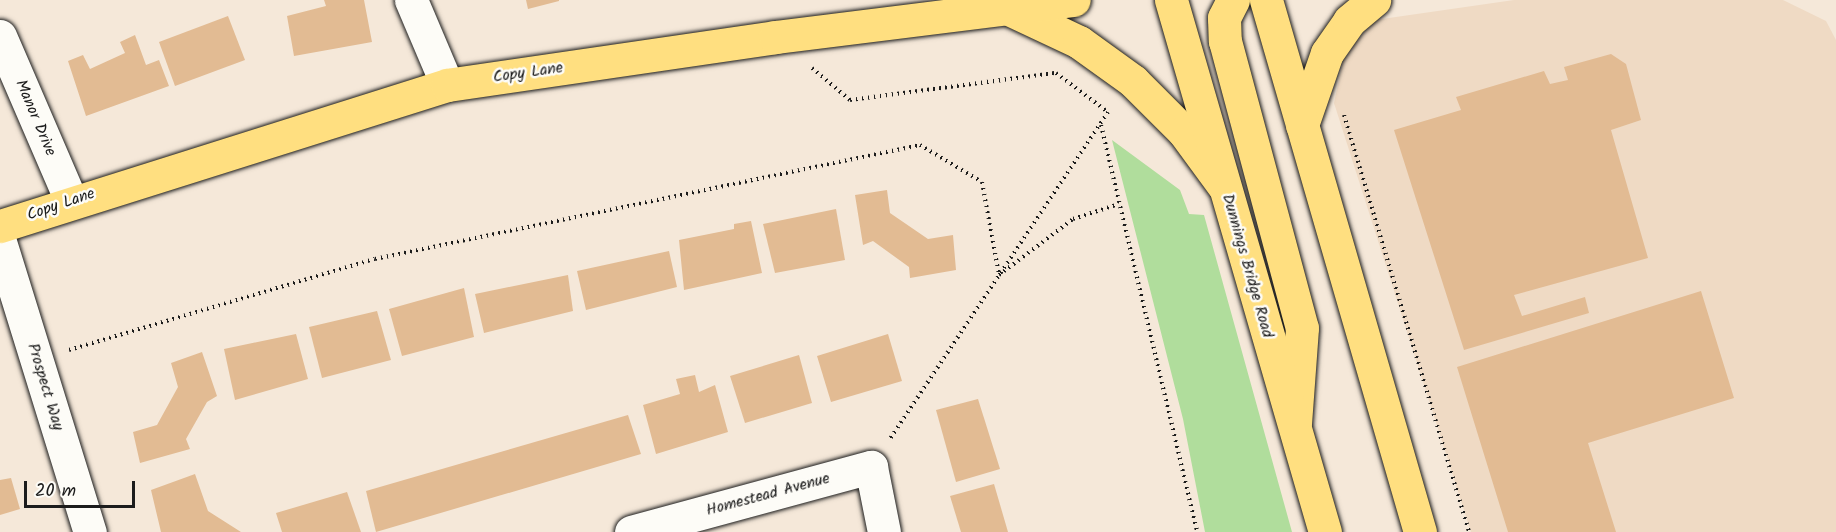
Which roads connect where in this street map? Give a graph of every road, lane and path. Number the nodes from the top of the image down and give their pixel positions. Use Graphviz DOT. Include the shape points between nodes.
graph roads {
  1 [pos="411,0"];
  2 [pos="1074,0"];
  3 [pos="1171,0"];
  4 [pos="1233,0"];
  5 [pos="1266,0"];
  6 [pos="1374,0"];
  7 [pos="1002,6"];
  8 [pos="0,36"];
  9 [pos="775,37"];
  10 [pos="447,85"];
  11 [pos="1343,111"];
  12 [pos="1101,124"];
  13 [pos="1302,125"];
  14 [pos="1225,189"];
  15 [pos="71,201"];
  16 [pos="1119,204"];
  17 [pos="0,225"];
  18 [pos="0,242"];
  19 [pos="999,275"];
  20 [pos="36,360"];
  21 [pos="1294,428"];
  22 [pos="871,467"];
  23 [pos="90,532"];
  24 [pos="631,532"];
  25 [pos="884,532"];
  26 [pos="1197,532"];
  27 [pos="1325,532"];
  28 [pos="1420,532"];
  29 [pos="1469,532"];
  1 -- 10 [label="street"];
  2 -- 7 [label="main road, Copy Lane"];
  3 -- 14 [label="main road, Dunnings Bridge Road"];
  4 -- 21 [label="main road" via="1224,18 1225,41 1302,328"];
  5 -- 13 [label="main road"];
  6 -- 13 [label="main road" via="1349,21 1327,53"];
  7 -- 9 [label="main road, Copy Lane"];
  7 -- 14 [label="main road" via="1079,42 1133,81 1184,132"];
  8 -- 15 [label="street, Manor Drive"];
  9 -- 10 [label="main road, Copy Lane"];
  9 -- 12 [label="path" via="850,100 1056,73 1108,112"];
  10 -- 15 [label="main road, Copy Lane"];
  11 -- 29 [label="path"];
  12 -- 16 [label="path"];
  12 -- 19 [label="path"];
  13 -- 28 [label="main road"];
  14 -- 21 [label="main road, Dunnings Bridge Road"];
  15 -- 17 [label="main road, Copy Lane"];
  16 -- 19 [label="path" via="1073,219"];
  16 -- 26 [label="path"];
  18 -- 20 [label="street, Prospect Way"];
  19 -- 20 [label="path" via="982,183 920,145 375,259"];
  19 -- 22 [label="path"];
  20 -- 23 [label="street, Prospect Way"];
  21 -- 27 [label="main road, Dunnings Bridge Road"];
  22 -- 24 [label="street, Homestead Avenue"];
  22 -- 25 [label="street"];
}
